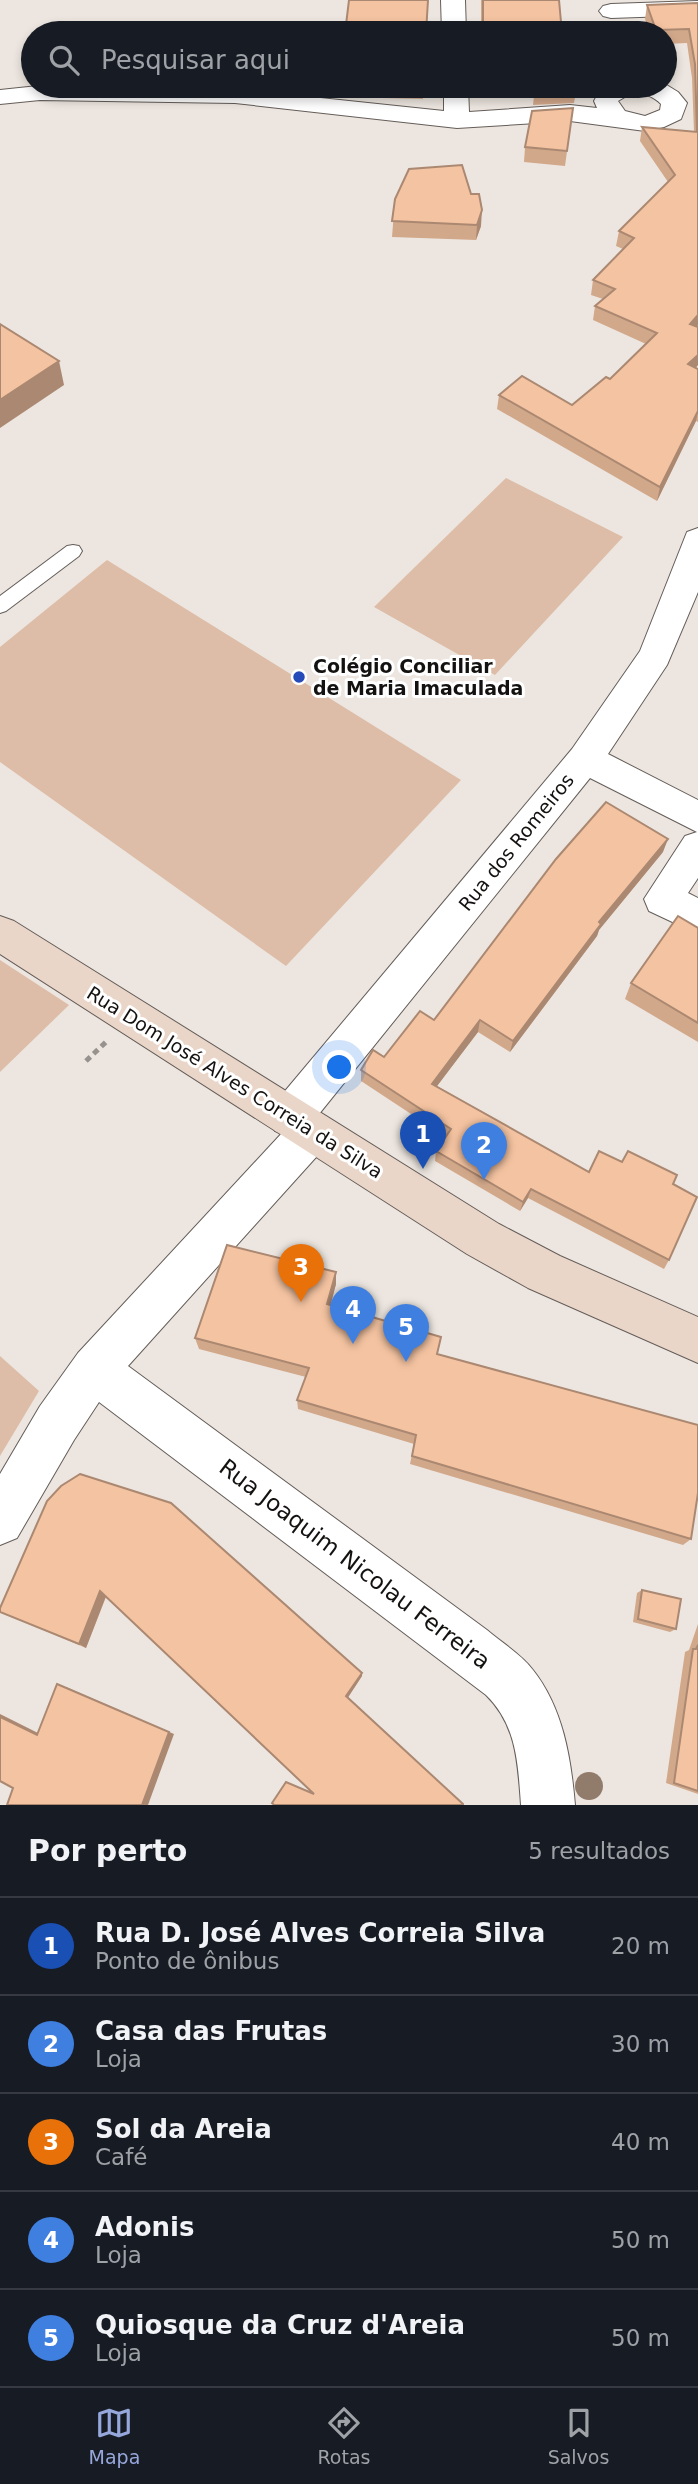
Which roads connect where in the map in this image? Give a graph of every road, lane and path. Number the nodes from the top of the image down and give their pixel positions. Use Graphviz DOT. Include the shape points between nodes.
graph roads {
  1 [pos="453,0"];
  2 [pos="608,6"];
  3 [pos="698,8"];
  4 [pos="454,21"];
  5 [pos="617,21"];
  6 [pos="21,95"];
  7 [pos="0,97"];
  8 [pos="254,98"];
  9 [pos="456,98"];
  10 [pos="617,98"];
  11 [pos="621,98"];
  12 [pos="671,98"];
  13 [pos="686,110"];
  14 [pos="457,120"];
  15 [pos="73,551"];
  16 [pos="695,563"];
  17 [pos="0,606"];
  18 [pos="585,759"];
  19 [pos="698,817"];
  20 [pos="698,847"];
  21 [pos="698,917"];
  22 [pos="0,933"];
  23 [pos="110,1038"];
  24 [pos="86,1061"];
  25 [pos="301,1124"];
  26 [pos="698,1339"];
  27 [pos="94,1369"];
  28 [pos="0,1521"];
  29 [pos="548,1805"];
  1 -- 4 [label="street"];
  2 -- 3 [label="street"];
  2 -- 5 [label="street"];
  6 -- 7 [label="street"];
  8 -- 14 [label="street"];
  9 -- 14 [label="street"];
  10 -- 14 [label="street" via="570,113"];
  11 -- 13 [label="street" via="649,123"];
  12 -- 13 [label="street"];
  15 -- 17 [label="lane"];
  16 -- 18 [label="street, Rua dos Romeiros" via="655,656"];
  18 -- 19 [label="street"];
  18 -- 25 [label="street, Rua dos Romeiros"];
  20 -- 21 [label="street" via="663,899"];
  22 -- 25 [label="main road, Rua Dom José Alves Correia da Silva"];
  23 -- 24 [label="path"];
  25 -- 26 [label="main road, Rua Dom José Alves Correia da Silva" via="483,1239"];
  25 -- 27 [label="street, Rua dos Romeiros"];
  27 -- 28 [label="street, Rua dos Romeiros"];
  27 -- 29 [label="street, Rua Joaquim Nicolau Ferreira" via="469,1648 514,1687 537,1725"];
}
